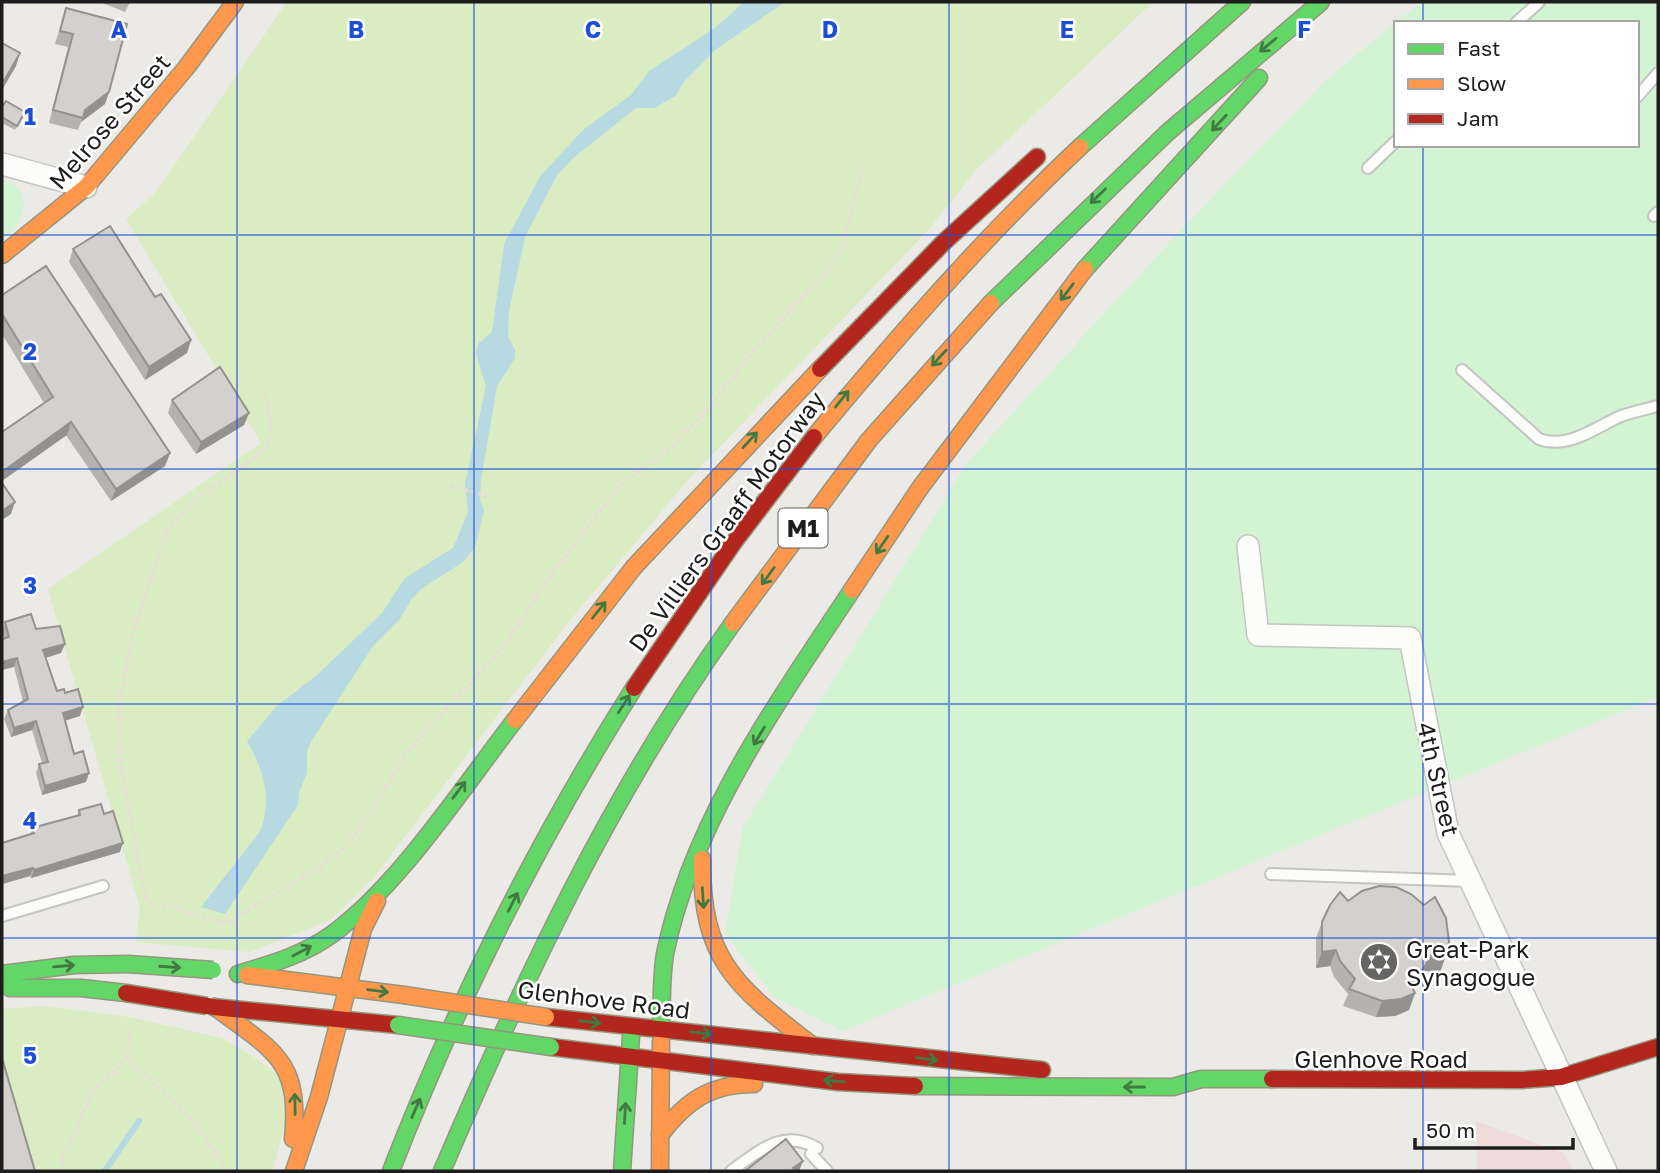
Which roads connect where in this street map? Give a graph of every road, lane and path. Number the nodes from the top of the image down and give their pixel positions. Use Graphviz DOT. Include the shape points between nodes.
graph roads {
  1 [pos="235,2"];
  2 [pos="1242,2"];
  3 [pos="1321,2"];
  4 [pos="1333,2"];
  5 [pos="1539,2"];
  6 [pos="1518,21"];
  7 [pos="1658,73"];
  8 [pos="1639,95"];
  9 [pos="1394,143"];
  10 [pos="1080,146"];
  11 [pos="2,164"];
  12 [pos="863,165"];
  13 [pos="1368,168"];
  14 [pos="86,187"];
  15 [pos="2,255"];
  16 [pos="1462,370"];
  17 [pos="266,394"];
  18 [pos="1658,406"];
  19 [pos="451,486"];
  20 [pos="488,496"];
  21 [pos="1248,546"];
  22 [pos="705,830"];
  23 [pos="1270,874"];
  24 [pos="1471,881"];
  25 [pos="103,886"];
  26 [pos="385,887"];
  27 [pos="2,916"];
  28 [pos="2,974"];
  29 [pos="238,974"];
  30 [pos="348,987"];
  31 [pos="2,988"];
  32 [pos="211,1007"];
  33 [pos="339,1020"];
  34 [pos="633,1027"];
  35 [pos="661,1029"];
  36 [pos="130,1033"];
  37 [pos="813,1046"];
  38 [pos="1658,1047"];
  39 [pos="628,1055"];
  40 [pos="127,1059"];
  41 [pos="661,1059"];
  42 [pos="794,1077"];
  43 [pos="1561,1077"];
  44 [pos="1201,1079"];
  45 [pos="660,1135"];
  46 [pos="61,1171"];
  47 [pos="225,1171"];
  48 [pos="288,1171"];
  49 [pos="294,1171"];
  50 [pos="391,1171"];
  51 [pos="442,1171"];
  52 [pos="622,1171"];
  53 [pos="660,1171"];
  54 [pos="731,1171"];
  55 [pos="827,1171"];
  56 [pos="1606,1171"];
  1 -- 14 [label="main road, Melrose Street"];
  2 -- 10 [label="main road, De Villiers Graaff Motorway / M1"];
  3 -- 51 [label="main road, M1, one-way" via="1163,135 1061,232 927,371 824,499 704,666 636,772 505,1023"];
  4 -- 22 [label="main road, one-way" via="1098,252 990,393 852,589"];
  5 -- 6 [label="lane"];
  7 -- 8 [label="lane"];
  9 -- 13 [label="lane"];
  26 -- 10 [label="main road, one-way" via="626,577 753,437 1004,185 1041,154"];
  50 -- 10 [label="main road, De Villiers Graaff Motorway / M1, one-way" via="462,1003 539,851 595,750 704,581 781,476 889,344"];
  11 -- 14 [label="street"];
  12 -- 17 [label="path" via="842,248 826,272 702,416 667,451 619,486 506,644 404,755 351,840 321,867 227,923 146,900 120,761 119,707 132,637 167,528 199,498 267,449 271,431"];
  14 -- 15 [label="main road, Melrose Street"];
  16 -- 18 [label="lane" via="1548,443 1572,440 1621,416"];
  19 -- 20 [label="path"];
  21 -- 24 [label="street, 4th Street" via="1258,635 1409,638 1448,833"];
  22 -- 35 [label="main road" via="686,878 665,956"];
  22 -- 37 [label="main road, one-way" via="701,873 704,917 723,967 739,987"];
  23 -- 24 [label="lane"];
  24 -- 43 [label="street, 4th Street"];
  25 -- 27 [label="lane"];
  29 -- 26 [label="main road, one-way" via="286,960 331,935"];
  26 -- 30 [label="main road" via="363,929"];
  28 -- 29 [label="main road, Glenhove Road, one-way, bridge" via="128,964"];
  29 -- 30 [label="main road, Glenhove Road"];
  30 -- 33 [label="main road"];
  30 -- 34 [label="main road, Glenhove Road, one-way, bridge"];
  31 -- 32 [label="main road, Glenhove Road, bridge" via="126,993"];
  32 -- 33 [label="main road, Glenhove Road"];
  48 -- 32 [label="main road, one-way" via="296,1121 289,1071 267,1044"];
  33 -- 39 [label="main road, Glenhove Road, bridge"];
  33 -- 49 [label="main road"];
  34 -- 35 [label="main road, Glenhove Road"];
  34 -- 39 [label="main road"];
  35 -- 37 [label="main road, Glenhove Road, one-way"];
  35 -- 41 [label="main road"];
  36 -- 40 [label="path"];
  37 -- 44 [label="main road, Glenhove Road, one-way" via="994,1067 1181,1072"];
  38 -- 43 [label="main road, Glenhove Road"];
  39 -- 41 [label="main road, Glenhove Road"];
  52 -- 39 [label="main road, one-way"];
  40 -- 46 [label="path" via="94,1091 62,1158"];
  40 -- 47 [label="path" via="201,1134"];
  41 -- 42 [label="main road, Glenhove Road"];
  41 -- 45 [label="main road"];
  44 -- 42 [label="main road, Glenhove Road, one-way" via="1173,1087 1025,1088"];
  42 -- 45 [label="main road" via="776,1083 718,1085 690,1102"];
  43 -- 44 [label="main road, Glenhove Road" via="1477,1081"];
  43 -- 56 [label="street, 4th Street"];
  45 -- 53 [label="main road"];
  54 -- 55 [label="lane" via="779,1141 804,1140"];
}
